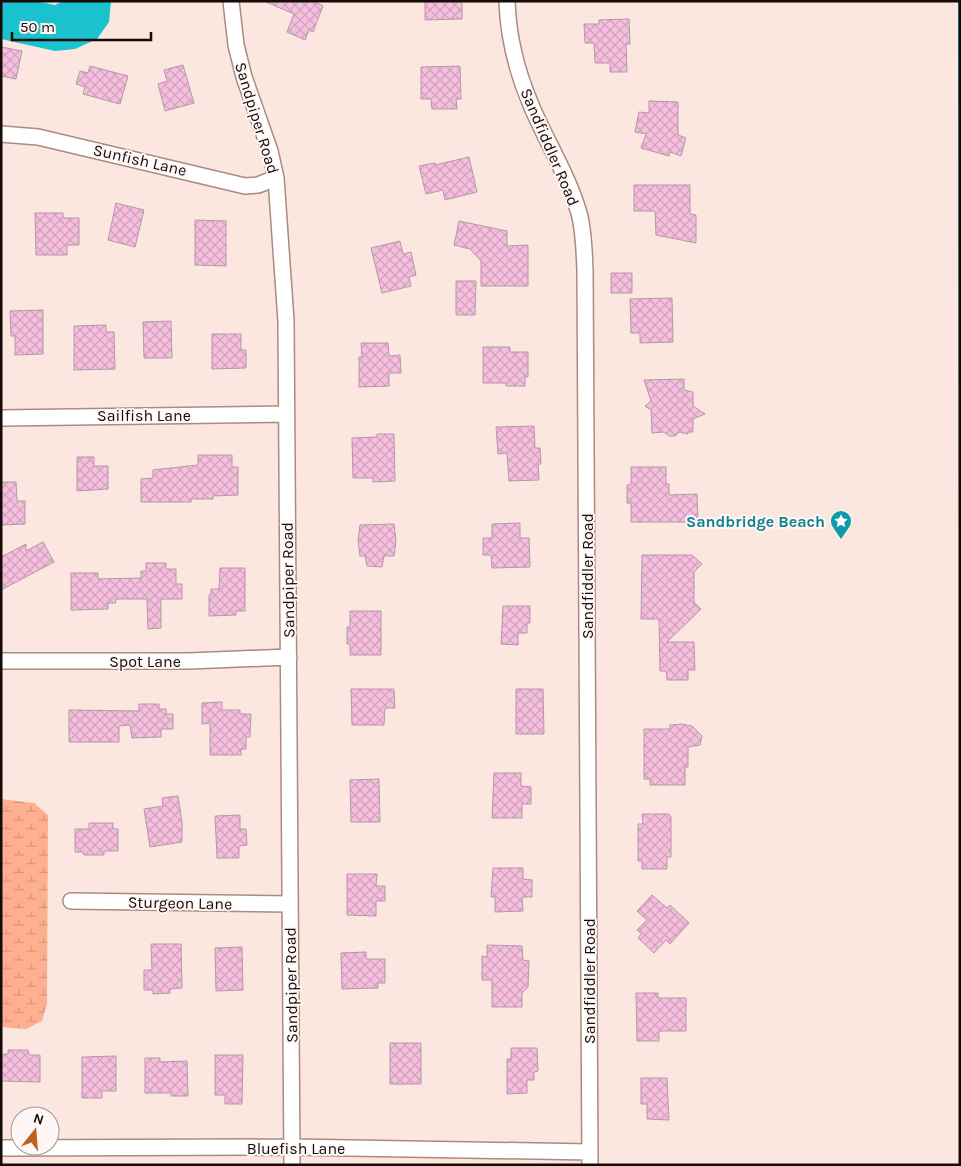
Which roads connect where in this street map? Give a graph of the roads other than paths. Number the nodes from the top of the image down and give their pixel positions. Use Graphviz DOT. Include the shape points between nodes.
graph roads {
  1 [pos="231,1"];
  2 [pos="507,1"];
  3 [pos="1,134"];
  4 [pos="276,178"];
  5 [pos="286,414"];
  6 [pos="1,418"];
  7 [pos="289,657"];
  8 [pos="1,661"];
  9 [pos="71,901"];
  10 [pos="290,904"];
  11 [pos="292,1147"];
  12 [pos="1,1148"];
  13 [pos="590,1158"];
  14 [pos="292,1165"];
  1 -- 4 [label="street, Sandpiper Road" via="242,69 270,150"];
  2 -- 13 [label="street, Sandfiddler Road" via="512,46 521,79 570,189 579,214 584,251"];
  3 -- 4 [label="street, Sunfish Lane" via="38,137 245,186"];
  4 -- 5 [label="street, Sandpiper Road" via="286,321"];
  5 -- 6 [label="street, Sailfish Lane"];
  5 -- 7 [label="street, Sandpiper Road"];
  7 -- 8 [label="street, Spot Lane" via="190,661"];
  7 -- 10 [label="street, Sandpiper Road"];
  9 -- 10 [label="street, Sturgeon Lane"];
  10 -- 11 [label="street, Sandpiper Road"];
  11 -- 12 [label="street, Bluefish Lane"];
  11 -- 13 [label="street, Bluefish Lane"];
  11 -- 14 [label="street, Sandpiper Road"];
}
